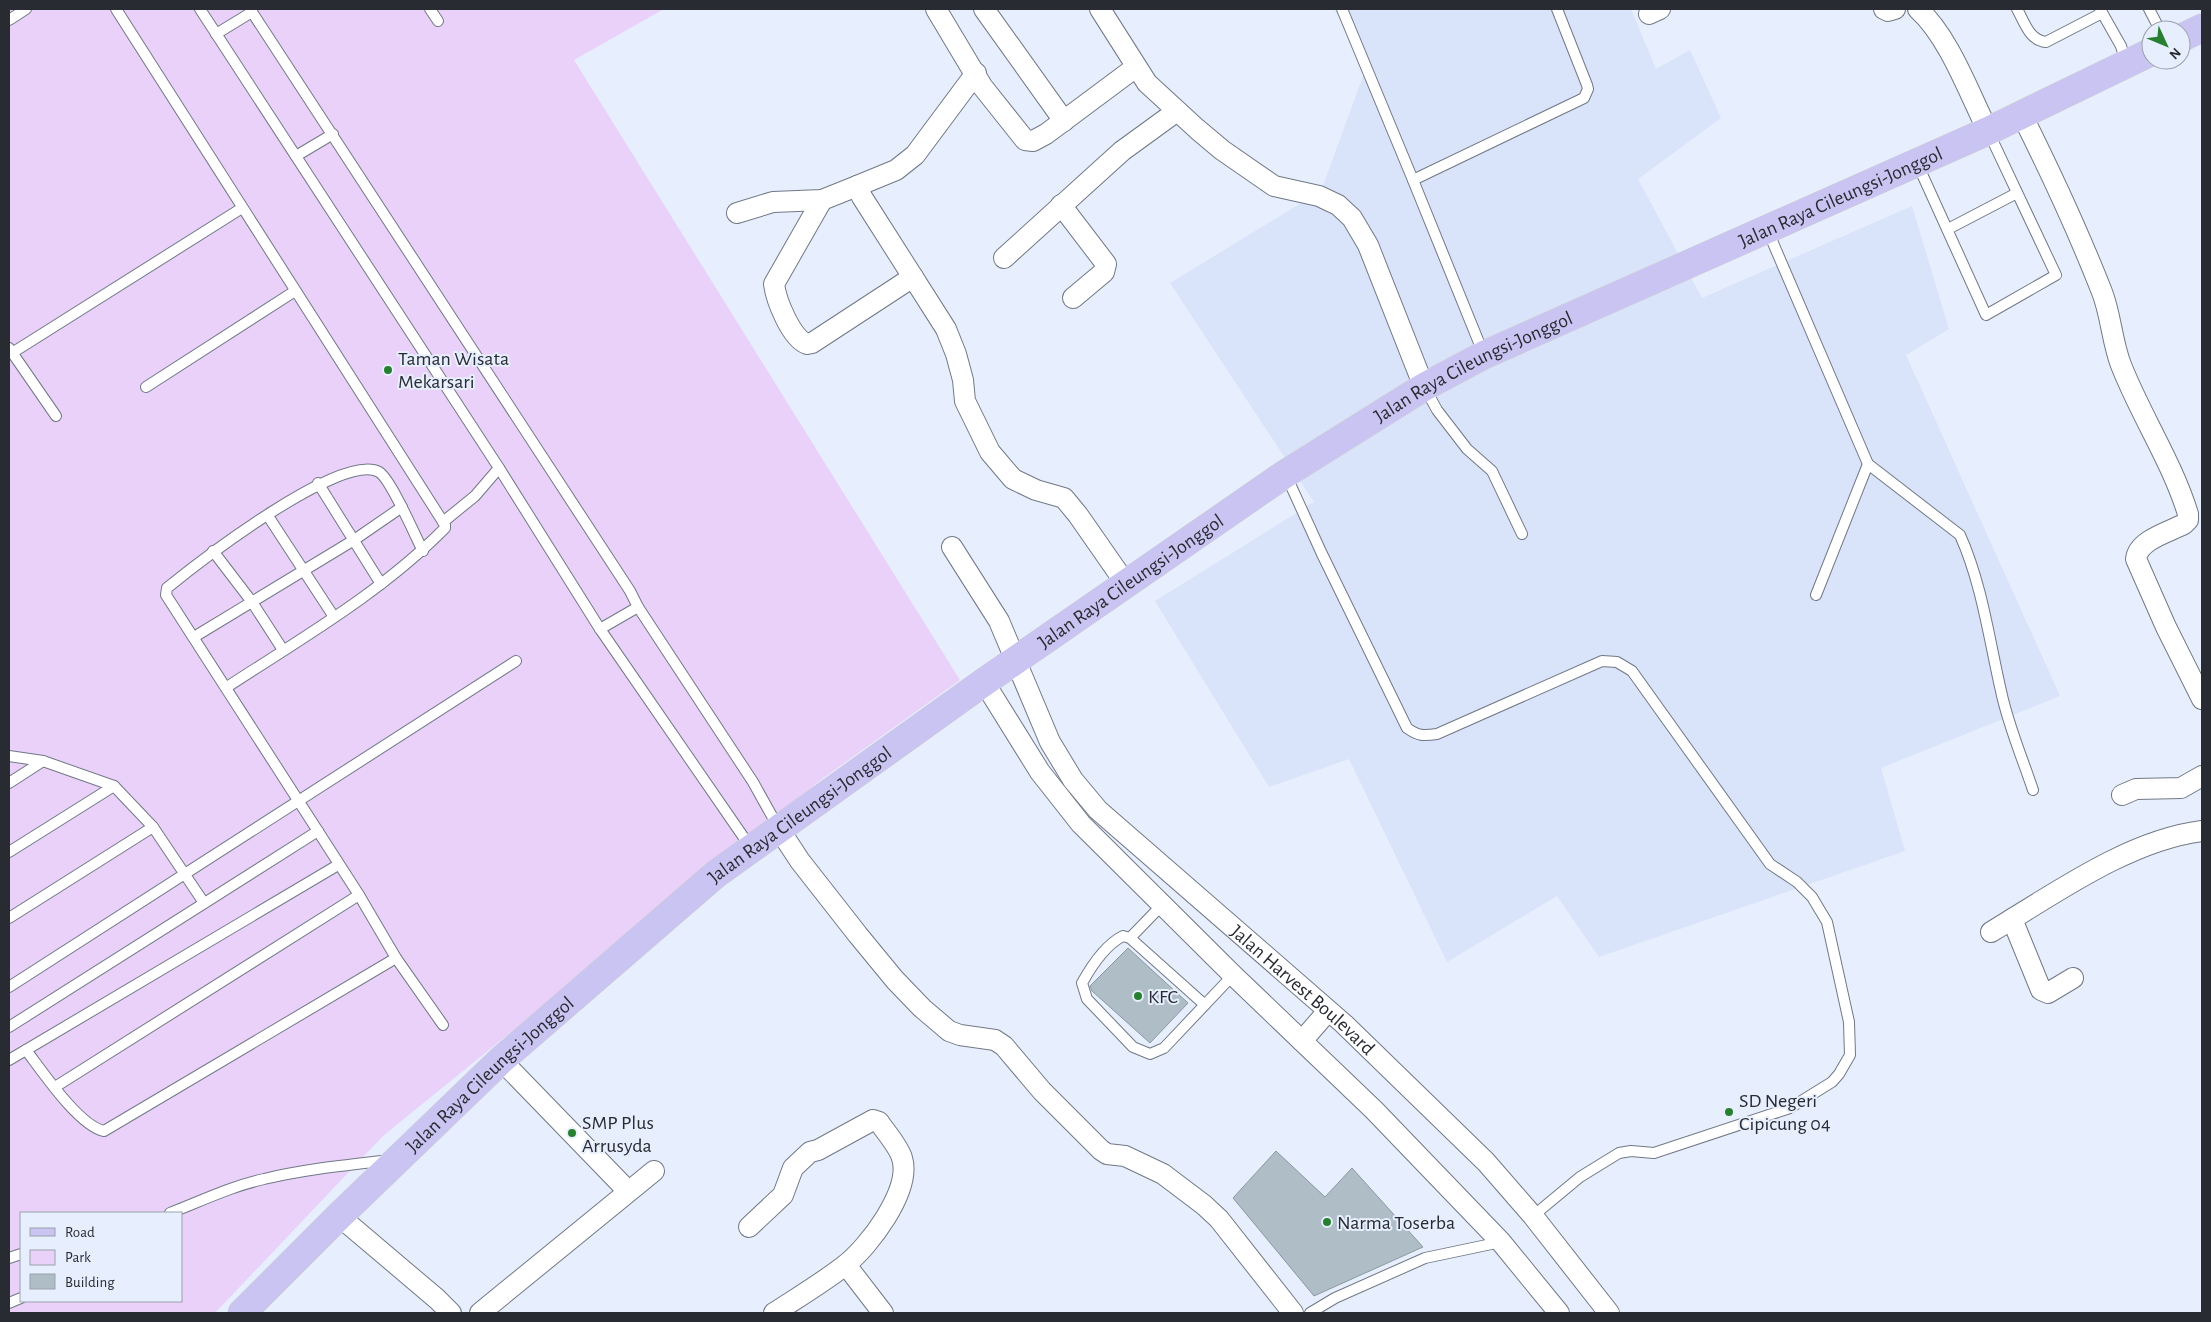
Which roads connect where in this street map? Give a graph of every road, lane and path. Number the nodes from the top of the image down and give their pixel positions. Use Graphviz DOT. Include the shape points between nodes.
graph roads {
  1 [pos="26,9"];
  2 [pos="116,9"];
  3 [pos="200,9"];
  4 [pos="430,9"];
  5 [pos="936,9"];
  6 [pos="984,9"];
  7 [pos="1100,9"];
  8 [pos="1342,9"];
  9 [pos="1556,9"];
  10 [pos="1884,9"];
  11 [pos="1894,9"];
  12 [pos="1918,9"];
  13 [pos="2018,9"];
  14 [pos="251,10"];
  15 [pos="2101,11"];
  16 [pos="9,20"];
  17 [pos="438,21"];
  18 [pos="216,34"];
  19 [pos="2141,57"];
  20 [pos="2127,64"];
  21 [pos="1136,67"];
  22 [pos="976,73"];
  23 [pos="1177,111"];
  24 [pos="2022,115"];
  25 [pos="1064,121"];
  26 [pos="1988,131"];
  27 [pos="333,134"];
  28 [pos="296,156"];
  29 [pos="1917,162"];
  30 [pos="1414,180"];
  31 [pos="857,186"];
  32 [pos="2017,193"];
  33 [pos="822,200"];
  34 [pos="1061,206"];
  35 [pos="242,208"];
  36 [pos="737,213"];
  37 [pos="1767,228"];
  38 [pos="1948,229"];
  39 [pos="1004,258"];
  40 [pos="913,277"];
  41 [pos="295,290"];
  42 [pos="1073,298"];
  43 [pos="10,351"];
  44 [pos="1484,355"];
  45 [pos="146,387"];
  46 [pos="1424,387"];
  47 [pos="56,416"];
  48 [pos="1868,464"];
  49 [pos="499,468"];
  50 [pos="1285,474"];
  51 [pos="318,483"];
  52 [pos="402,508"];
  53 [pos="268,516"];
  54 [pos="443,522"];
  55 [pos="1522,534"];
  56 [pos="354,540"];
  57 [pos="952,547"];
  58 [pos="213,551"];
  59 [pos="422,551"];
  60 [pos="304,570"];
  61 [pos="380,584"];
  62 [pos="1126,584"];
  63 [pos="1816,595"];
  64 [pos="252,602"];
  65 [pos="638,607"];
  66 [pos="334,616"];
  67 [pos="600,628"];
  68 [pos="194,637"];
  69 [pos="283,650"];
  70 [pos="1016,659"];
  71 [pos="516,661"];
  72 [pos="984,682"];
  73 [pos="227,687"];
  74 [pos="2202,699"];
  75 [pos="9,756"];
  76 [pos="43,761"];
  77 [pos="2202,776"];
  78 [pos="9,783"];
  79 [pos="114,786"];
  80 [pos="2033,790"];
  81 [pos="2122,795"];
  82 [pos="298,801"];
  83 [pos="153,826"];
  84 [pos="779,829"];
  85 [pos="318,831"];
  86 [pos="2202,831"];
  87 [pos="751,849"];
  88 [pos="9,852"];
  89 [pos="338,865"];
  90 [pos="184,873"];
  91 [pos="359,895"];
  92 [pos="204,903"];
  93 [pos="1162,905"];
  94 [pos="9,918"];
  95 [pos="2012,919"];
  96 [pos="1991,932"];
  97 [pos="1130,938"];
  98 [pos="396,958"];
  99 [pos="1233,975"];
  100 [pos="2073,978"];
  101 [pos="9,987"];
  102 [pos="1205,1005"];
  103 [pos="1328,1011"];
  104 [pos="444,1025"];
  105 [pos="9,1027"];
  106 [pos="1302,1041"];
  107 [pos="26,1050"];
  108 [pos="9,1060"];
  109 [pos="501,1060"];
  110 [pos="55,1087"];
  111 [pos="398,1158"];
  112 [pos="654,1171"];
  113 [pos="628,1191"];
  114 [pos="172,1212"];
  115 [pos="339,1216"];
  116 [pos="1533,1216"];
  117 [pos="749,1227"];
  118 [pos="1501,1242"];
  119 [pos="846,1265"];
  120 [pos="242,1313"];
  121 [pos="451,1313"];
  122 [pos="480,1313"];
  123 [pos="774,1313"];
  124 [pos="883,1313"];
  125 [pos="1293,1313"];
  126 [pos="1310,1313"];
  127 [pos="1559,1313"];
  128 [pos="1610,1313"];
  1 -- 16 [label="lane"];
  2 -- 35 [label="lane"];
  3 -- 18 [label="lane"];
  4 -- 17 [label="lane"];
  5 -- 22 [label="street"];
  6 -- 25 [label="street"];
  7 -- 21 [label="street"];
  8 -- 30 [label="lane"];
  9 -- 30 [label="lane" via="1587,85 1584,98"];
  10 -- 11 [label="street"];
  12 -- 26 [label="street" via="1942,39"];
  13 -- 15 [label="lane" via="2031,34 2038,41 2046,42"];
  14 -- 18 [label="lane"];
  14 -- 27 [label="lane"];
  15 -- 20 [label="lane" via="2121,46"];
  18 -- 28 [label="lane"];
  19 -- 20 [label="main road, Jalan Raya Cileungsi-Jonggol"];
  20 -- 24 [label="main road, Jalan Raya Cileungsi-Jonggol"];
  21 -- 23 [label="street" via="1147,83"];
  21 -- 25 [label="street"];
  22 -- 25 [label="street" via="982,86 1025,140 1036,140"];
  22 -- 31 [label="street" via="906,164"];
  23 -- 34 [label="street" via="1122,151"];
  23 -- 46 [label="street" via="1222,150 1264,180 1280,188 1319,196 1338,205 1352,218 1368,245"];
  24 -- 26 [label="main road, Jalan Raya Cileungsi-Jonggol"];
  24 -- 74 [label="street" via="2069,211 2102,293 2120,364 2171,468 2188,514 2184,524 2143,546 2136,559"];
  26 -- 29 [label="main road, Jalan Raya Cileungsi-Jonggol"];
  26 -- 32 [label="lane"];
  27 -- 28 [label="lane"];
  27 -- 65 [label="lane"];
  28 -- 49 [label="lane"];
  29 -- 37 [label="main road, Jalan Raya Cileungsi-Jonggol"];
  29 -- 38 [label="lane"];
  30 -- 44 [label="lane"];
  31 -- 33 [label="street"];
  31 -- 40 [label="street"];
  32 -- 38 [label="lane"];
  32 -- 38 [label="lane" via="2056,275 1986,315"];
  33 -- 36 [label="street" via="773,202"];
  33 -- 40 [label="street" via="774,284 779,302 798,339 807,344 812,342"];
  34 -- 39 [label="street"];
  34 -- 42 [label="street" via="1106,264 1104,272"];
  35 -- 41 [label="lane"];
  35 -- 43 [label="lane"];
  37 -- 44 [label="main road, Jalan Raya Cileungsi-Jonggol"];
  37 -- 48 [label="lane"];
  40 -- 62 [label="street" via="946,329 961,371 966,401 990,452 1013,479 1064,498"];
  41 -- 45 [label="lane"];
  41 -- 54 [label="lane"];
  43 -- 47 [label="lane"];
  44 -- 46 [label="main road, Jalan Raya Cileungsi-Jonggol"];
  46 -- 50 [label="main road, Jalan Raya Cileungsi-Jonggol"];
  46 -- 55 [label="lane" via="1467,449 1492,471"];
  48 -- 63 [label="lane"];
  48 -- 80 [label="lane" via="1960,535 1968,552 2001,693"];
  49 -- 54 [label="lane" via="475,496"];
  49 -- 67 [label="lane"];
  50 -- 62 [label="main road, Jalan Raya Cileungsi-Jonggol"];
  50 -- 116 [label="lane" via="1407,728 1423,736 1437,734 1602,661 1618,662 1632,671 1770,864 1812,897 1827,922 1849,1022 1850,1055 1840,1074 1790,1108 1654,1152 1619,1153 1580,1177"];
  51 -- 52 [label="lane" via="361,469 372,469 381,473"];
  51 -- 53 [label="lane"];
  51 -- 56 [label="lane"];
  52 -- 56 [label="lane"];
  52 -- 59 [label="lane"];
  53 -- 58 [label="lane"];
  53 -- 60 [label="lane"];
  54 -- 59 [label="lane" via="445,528"];
  56 -- 60 [label="lane"];
  56 -- 61 [label="lane"];
  57 -- 70 [label="street, Jalan Harvest Boulevard" via="999,621"];
  58 -- 64 [label="lane"];
  58 -- 68 [label="lane" via="167,588 168,599"];
  59 -- 61 [label="lane"];
  60 -- 64 [label="lane"];
  60 -- 66 [label="lane"];
  61 -- 66 [label="lane"];
  62 -- 70 [label="main road, Jalan Raya Cileungsi-Jonggol"];
  64 -- 68 [label="lane"];
  64 -- 69 [label="lane"];
  65 -- 67 [label="lane"];
  65 -- 84 [label="lane" via="754,782"];
  66 -- 69 [label="lane"];
  67 -- 87 [label="lane"];
  68 -- 73 [label="lane"];
  69 -- 73 [label="lane"];
  70 -- 72 [label="main road, Jalan Raya Cileungsi-Jonggol"];
  70 -- 103 [label="street, Jalan Harvest Boulevard" via="1050,742 1072,780 1098,810"];
  71 -- 82 [label="lane"];
  72 -- 84 [label="main road, Jalan Raya Cileungsi-Jonggol"];
  72 -- 93 [label="street, Jalan Harvest Boulevard" via="1040,772 1081,824"];
  73 -- 82 [label="lane"];
  75 -- 76 [label="lane"];
  76 -- 78 [label="lane"];
  76 -- 79 [label="lane"];
  77 -- 81 [label="street" via="2181,788 2136,790"];
  79 -- 83 [label="lane"];
  79 -- 88 [label="lane"];
  82 -- 85 [label="lane"];
  82 -- 90 [label="lane"];
  83 -- 90 [label="lane"];
  83 -- 94 [label="lane"];
  84 -- 87 [label="main road, Jalan Raya Cileungsi-Jonggol"];
  84 -- 125 [label="street" via="800,862 858,935 895,980 940,1025 960,1035 995,1040 1004,1046 1042,1091 1101,1150 1125,1156 1163,1174 1191,1194 1219,1219"];
  85 -- 89 [label="lane"];
  85 -- 92 [label="lane"];
  86 -- 95 [label="street" via="2146,845"];
  87 -- 109 [label="main road, Jalan Raya Cileungsi-Jonggol" via="716,874"];
  89 -- 91 [label="lane"];
  89 -- 107 [label="lane"];
  90 -- 92 [label="lane"];
  90 -- 101 [label="lane"];
  91 -- 98 [label="lane"];
  91 -- 110 [label="lane"];
  92 -- 105 [label="lane"];
  93 -- 97 [label="lane"];
  93 -- 99 [label="street, Jalan Harvest Boulevard"];
  95 -- 96 [label="street"];
  95 -- 100 [label="street" via="2041,990 2048,993"];
  97 -- 102 [label="lane"];
  97 -- 102 [label="lane" via="1123,936 1116,940 1094,963 1082,983 1087,998 1133,1047 1150,1054 1164,1048"];
  98 -- 104 [label="lane"];
  98 -- 110 [label="lane" via="104,1130 94,1129"];
  99 -- 102 [label="lane"];
  99 -- 106 [label="street, Jalan Harvest Boulevard"];
  103 -- 106 [label="street"];
  103 -- 116 [label="street, Jalan Harvest Boulevard" via="1486,1162"];
  106 -- 118 [label="street, Jalan Harvest Boulevard" via="1374,1110"];
  107 -- 108 [label="lane"];
  107 -- 110 [label="lane"];
  109 -- 111 [label="main road, Jalan Raya Cileungsi-Jonggol"];
  109 -- 113 [label="street"];
  111 -- 114 [label="lane" via="262,1179"];
  111 -- 115 [label="main road, Jalan Raya Cileungsi-Jonggol"];
  112 -- 113 [label="street"];
  113 -- 122 [label="street"];
  115 -- 120 [label="main road, Jalan Raya Cileungsi-Jonggol"];
  115 -- 121 [label="street"];
  116 -- 128 [label="street, Jalan Harvest Boulevard"];
  117 -- 119 [label="street" via="783,1195 793,1168 810,1152 873,1120 879,1122 902,1158 902,1181 892,1209"];
  118 -- 126 [label="lane" via="1425,1258 1335,1298"];
  118 -- 127 [label="street, Jalan Harvest Boulevard"];
  119 -- 123 [label="street"];
  119 -- 124 [label="street"];
}
